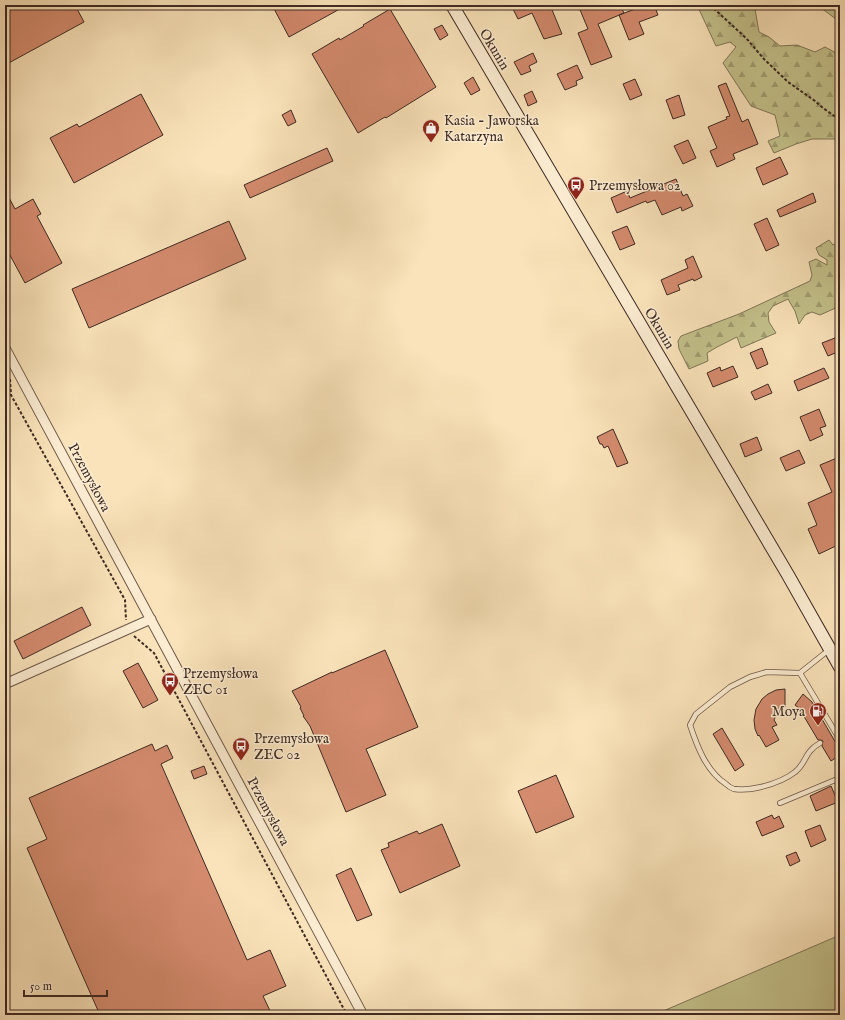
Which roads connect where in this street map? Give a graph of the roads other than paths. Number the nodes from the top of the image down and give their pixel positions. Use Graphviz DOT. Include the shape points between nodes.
graph roads {
  1 [pos="452,5"];
  2 [pos="5,348"];
  3 [pos="151,619"];
  4 [pos="830,649"];
  5 [pos="840,667"];
  6 [pos="800,673"];
  7 [pos="5,684"];
  8 [pos="840,740"];
  9 [pos="820,743"];
  10 [pos="840,778"];
  11 [pos="780,803"];
  12 [pos="363,1015"];
  1 -- 4 [label="main road, Okunin"];
  2 -- 3 [label="street, Przemysłowa"];
  3 -- 7 [label="street"];
  3 -- 12 [label="street, Przemysłowa"];
  4 -- 5 [label="main road, Okunin"];
  4 -- 6 [label="lane"];
  6 -- 8 [label="lane" via="834,735"];
  6 -- 9 [label="lane" via="767,672 750,677 730,687 696,714 690,725 705,760 717,779 732,789 754,789 774,784 801,767 811,749"];
  10 -- 11 [label="lane"];
}
